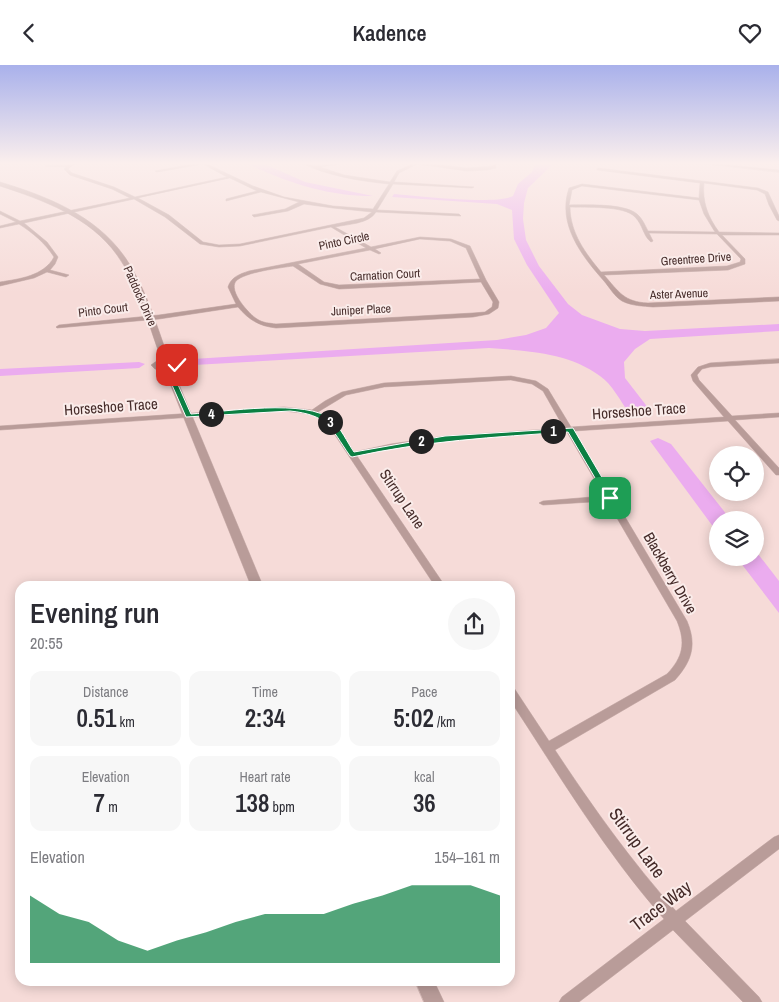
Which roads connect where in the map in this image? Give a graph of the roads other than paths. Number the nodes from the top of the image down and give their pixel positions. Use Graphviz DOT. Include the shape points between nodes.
graph roads {
  1 [pos="57,206"];
  2 [pos="99,206"];
  3 [pos="148,206"];
  4 [pos="296,206"];
  5 [pos="338,206"];
  6 [pos="378,206"];
  7 [pos="567,206"];
  8 [pos="703,206"];
  9 [pos="771,206"];
  10 [pos="375,210"];
  11 [pos="0,212"];
  12 [pos="70,212"];
  13 [pos="459,215"];
  14 [pos="254,216"];
  15 [pos="779,219"];
  16 [pos="21,223"];
  17 [pos="0,227"];
  18 [pos="333,227"];
  19 [pos="645,232"];
  20 [pos="718,233"];
  21 [pos="779,234"];
  22 [pos="650,241"];
  23 [pos="369,247"];
  24 [pos="379,253"];
  25 [pos="294,263"];
  26 [pos="45,270"];
  27 [pos="600,274"];
  28 [pos="66,275"];
  29 [pos="483,280"];
  30 [pos="0,284"];
  31 [pos="779,299"];
  32 [pos="238,303"];
  33 [pos="490,311"];
  34 [pos="149,316"];
  35 [pos="59,327"];
  36 [pos="779,361"];
  37 [pos="313,413"];
  38 [pos="779,415"];
  39 [pos="188,416"];
  40 [pos="729,418"];
  41 [pos="0,428"];
  42 [pos="570,429"];
  43 [pos="352,455"];
  44 [pos="779,473"];
  45 [pos="610,498"];
  46 [pos="543,503"];
  47 [pos="255,581"];
  48 [pos="437,581"];
  49 [pos="515,698"];
  50 [pos="548,748"];
  51 [pos="779,841"];
  52 [pos="674,920"];
  53 [pos="426,986"];
  54 [pos="434,1002"];
  55 [pos="567,1002"];
  56 [pos="754,1002"];
  1 -- 12 [label="street, Paddock Drive"];
  2 -- 12 [label="street"];
  3 -- 18 [label="street" via="198,241 211,246 235,245"];
  4 -- 14 [label="street"];
  5 -- 10 [label="street"];
  6 -- 10 [label="street"];
  7 -- 19 [label="street" via="630,212 637,216"];
  7 -- 27 [label="street, Aster Avenue" via="576,240"];
  8 -- 20 [label="street, Greentree Drive"];
  9 -- 15 [label="street"];
  10 -- 13 [label="street"];
  10 -- 18 [label="street" via="365,219"];
  11 -- 16 [label="street"];
  12 -- 16 [label="street"];
  12 -- 34 [label="street, Paddock Drive" via="98,231 119,252"];
  16 -- 17 [label="street"];
  16 -- 26 [label="street" via="56,257"];
  18 -- 23 [label="street"];
  19 -- 20 [label="street"];
  19 -- 22 [label="street"];
  20 -- 21 [label="street"];
  20 -- 27 [label="street, Greentree Drive" via="743,259 742,265"];
  23 -- 24 [label="street"];
  23 -- 25 [label="street, Pinto Circle"];
  23 -- 29 [label="street, Pinto Circle" via="420,237 455,241 468,247"];
  25 -- 29 [label="street, Carnation Court" via="322,283 339,287"];
  25 -- 32 [label="street, Pinto Circle" via="236,279 231,287"];
  26 -- 28 [label="street"];
  26 -- 30 [label="street"];
  27 -- 31 [label="street, Aster Avenue" via="620,297 641,305"];
  29 -- 33 [label="street, Pinto Circle" via="496,304"];
  32 -- 33 [label="street, Juniper Place" via="255,321 281,326 473,315"];
  32 -- 34 [label="street"];
  34 -- 35 [label="street, Pinto Court"];
  34 -- 39 [label="street, Paddock Drive"];
  36 -- 40 [label="street" via="710,365 697,370 694,375 696,381"];
  37 -- 39 [label="street, Horseshoe Trace" via="290,409"];
  37 -- 42 [label="street, Blackberry Drive" via="334,398 372,387 517,378 543,387"];
  37 -- 43 [label="street, Stirrup Lane" via="330,422"];
  38 -- 40 [label="street, Horseshoe Trace"];
  39 -- 41 [label="street, Horseshoe Trace"];
  39 -- 47 [label="street, Paddock Drive"];
  40 -- 42 [label="street, Horseshoe Trace"];
  40 -- 44 [label="street"];
  42 -- 43 [label="street, Horseshoe Trace" via="445,439"];
  42 -- 45 [label="street, Blackberry Drive"];
  43 -- 48 [label="street, Stirrup Lane"];
  45 -- 46 [label="street"];
  45 -- 50 [label="street, Blackberry Drive" via="682,621 688,639 687,653 682,666 671,677"];
  49 -- 50 [label="street, Stirrup Lane"];
  50 -- 52 [label="street, Stirrup Lane" via="618,852"];
  51 -- 52 [label="street, Trace Way"];
  52 -- 55 [label="street, Trace Way"];
  52 -- 56 [label="street, Stirrup Lane"];
  53 -- 54 [label="street"];
}
